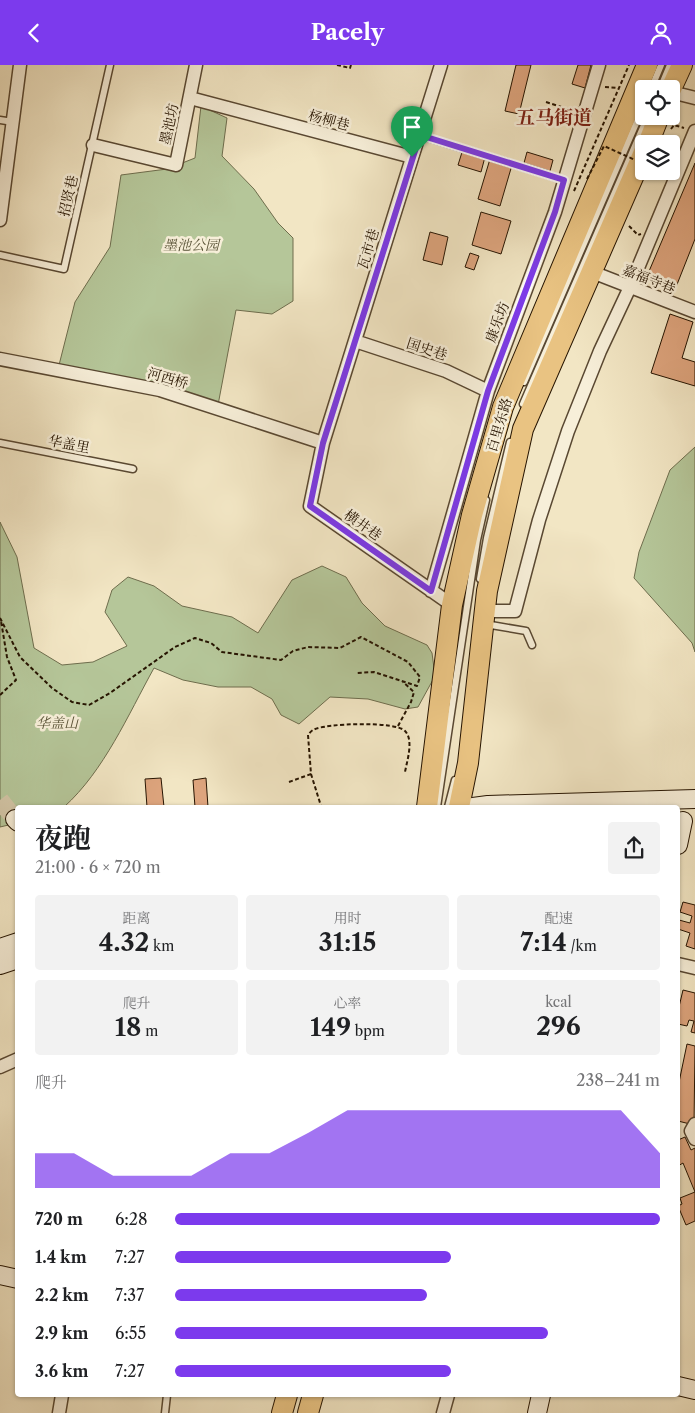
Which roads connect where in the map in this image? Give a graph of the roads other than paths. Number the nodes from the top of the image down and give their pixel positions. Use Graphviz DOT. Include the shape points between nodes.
graph roads {
  1 [pos="20,65"];
  2 [pos="110,65"];
  3 [pos="196,65"];
  4 [pos="441,65"];
  5 [pos="599,65"];
  6 [pos="647,65"];
  7 [pos="661,65"];
  8 [pos="670,65"];
  9 [pos="682,65"];
  10 [pos="655,80"];
  11 [pos="664,80"];
  12 [pos="676,80"];
  13 [pos="680,94"];
  14 [pos="190,98"];
  15 [pos="695,98"];
  16 [pos="0,120"];
  17 [pos="13,122"];
  18 [pos="635,125"];
  19 [pos="644,125"];
  20 [pos="663,125"];
  21 [pos="694,131"];
  22 [pos="420,135"];
  23 [pos="655,135"];
  24 [pos="94,145"];
  25 [pos="412,157"];
  26 [pos="635,173"];
  27 [pos="564,180"];
  28 [pos="0,215"];
  29 [pos="0,255"];
  30 [pos="592,272"];
  31 [pos="630,287"];
  32 [pos="695,312"];
  33 [pos="355,341"];
  34 [pos="0,359"];
  35 [pos="488,391"];
  36 [pos="516,400"];
  37 [pos="521,409"];
  38 [pos="504,436"];
  39 [pos="512,436"];
  40 [pos="0,443"];
  41 [pos="323,443"];
  42 [pos="499,454"];
  43 [pos="132,469"];
  44 [pos="489,489"];
  45 [pos="479,587"];
  46 [pos="431,591"];
  47 [pos="452,605"];
  48 [pos="484,618"];
  49 [pos="532,645"];
  50 [pos="458,769"];
  51 [pos="695,799"];
  52 [pos="427,805"];
  53 [pos="438,805"];
  54 [pos="449,805"];
  55 [pos="459,805"];
  56 [pos="496,805"];
  57 [pos="685,821"];
  58 [pos="680,838"];
  59 [pos="15,943"];
  60 [pos="0,948"];
  61 [pos="15,960"];
  62 [pos="0,965"];
  63 [pos="680,965"];
  64 [pos="695,969"];
  65 [pos="15,1060"];
  66 [pos="0,1067"];
  67 [pos="680,1129"];
  68 [pos="694,1131"];
  69 [pos="0,1275"];
  70 [pos="15,1278"];
  71 [pos="680,1386"];
  72 [pos="695,1390"];
  73 [pos="62,1397"];
  74 [pos="167,1397"];
  75 [pos="286,1397"];
  76 [pos="305,1397"];
  77 [pos="312,1397"];
  78 [pos="448,1397"];
  79 [pos="541,1397"];
  80 [pos="59,1413"];
  81 [pos="164,1413"];
  82 [pos="282,1413"];
  83 [pos="301,1413"];
  84 [pos="308,1413"];
  85 [pos="444,1413"];
  86 [pos="537,1413"];
  1 -- 17 [label="street"];
  2 -- 24 [label="lane, 招贤巷"];
  3 -- 14 [label="street, 墨池坊"];
  4 -- 22 [label="street, 瓦市巷"];
  5 -- 27 [label="street, 康乐坊"];
  6 -- 47 [label="main road, 百里东路" via="502,407 472,515"];
  7 -- 10 [label="lane"];
  8 -- 11 [label="lane"];
  9 -- 12 [label="main road"];
  13 -- 15 [label="street"];
  14 -- 24 [label="street, 墨池坊" via="176,165"];
  14 -- 25 [label="street, 杨柳巷"];
  16 -- 17 [label="lane"];
  17 -- 28 [label="street"];
  18 -- 36 [label="lane"];
  19 -- 37 [label="lane"];
  20 -- 23 [label="main road"];
  21 -- 31 [label="street"];
  22 -- 25 [label="street, 瓦市巷"];
  22 -- 27 [label="lane"];
  24 -- 29 [label="lane, 招贤巷" via="64,269"];
  25 -- 33 [label="street, 瓦市巷"];
  26 -- 30 [label="main road, 百里东路"];
  27 -- 35 [label="street, 康乐坊" via="552,221"];
  30 -- 31 [label="street, 嘉福寺巷"];
  30 -- 48 [label="main road, 百里东路" via="523,429 487,591"];
  31 -- 32 [label="street, 嘉福寺巷"];
  31 -- 48 [label="street" via="568,431 515,611"];
  33 -- 35 [label="street, 国史巷" via="446,371"];
  33 -- 41 [label="street, 瓦市巷"];
  34 -- 41 [label="street, 河西桥" via="160,390"];
  35 -- 46 [label="street, 康乐坊"];
  38 -- 42 [label="lane"];
  39 -- 45 [label="lane" via="487,538"];
  40 -- 43 [label="lane, 华盖里"];
  41 -- 46 [label="street, 横井巷" via="310,506"];
  44 -- 53 [label="lane" via="476,540"];
  46 -- 47 [label="street, 横井巷"];
  47 -- 52 [label="main road, 百里东路"];
  48 -- 49 [label="lane" via="526,631"];
  48 -- 55 [label="main road, 百里东路" via="468,763"];
  50 -- 54 [label="lane"];
  51 -- 56 [label="main road"];
  57 -- 58 [label="main road"];
  59 -- 60 [label="main road"];
  61 -- 62 [label="main road"];
  63 -- 64 [label="street"];
  65 -- 66 [label="street"];
  67 -- 68 [label="street"];
  69 -- 70 [label="main road"];
  71 -- 72 [label="main road"];
  73 -- 80 [label="street"];
  74 -- 81 [label="lane"];
  75 -- 82 [label="main road"];
  76 -- 83 [label="lane"];
  77 -- 84 [label="main road"];
  78 -- 85 [label="street"];
  79 -- 86 [label="main road"];
}
